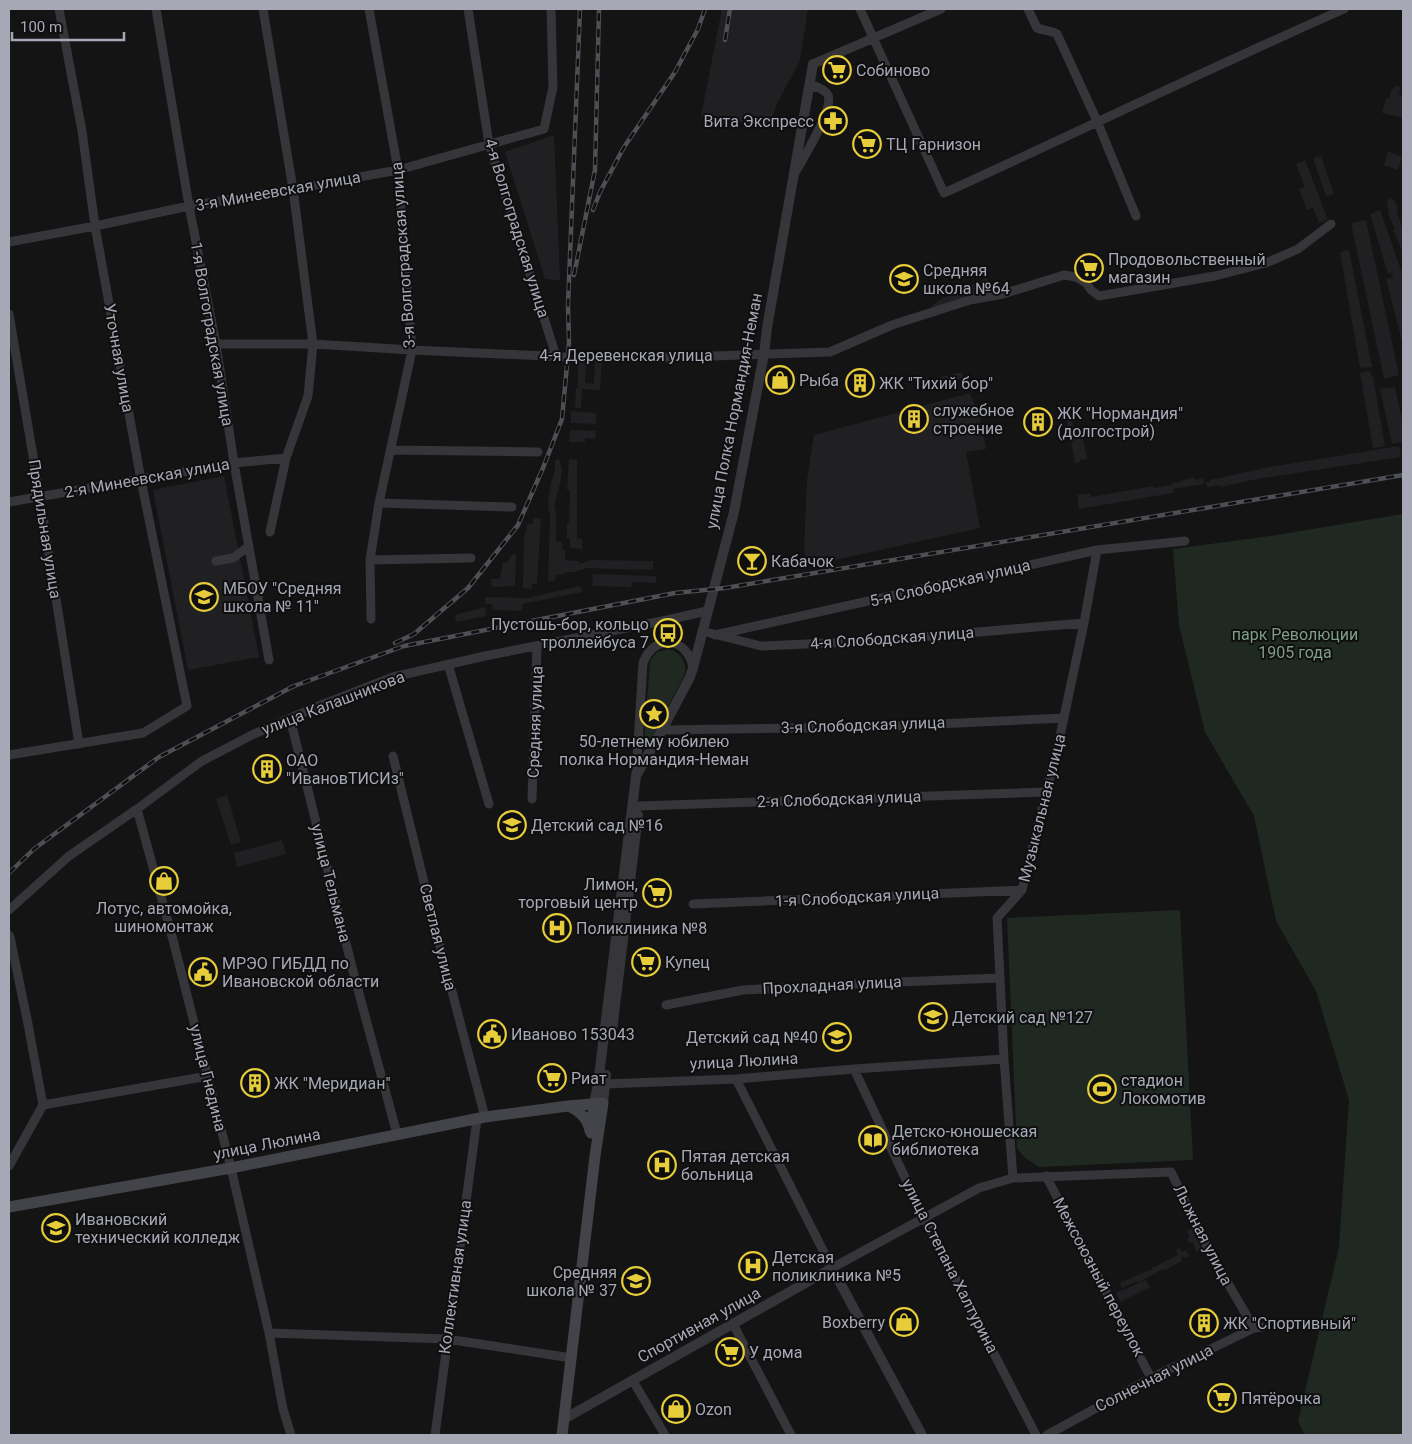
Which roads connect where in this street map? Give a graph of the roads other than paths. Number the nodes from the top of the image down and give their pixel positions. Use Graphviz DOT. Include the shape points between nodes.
graph roads {
  1 [pos="59,9"];
  2 [pos="156,9"];
  3 [pos="263,9"];
  4 [pos="369,9"];
  5 [pos="468,9"];
  6 [pos="551,9"];
  7 [pos="860,9"];
  8 [pos="941,9"];
  9 [pos="1028,9"];
  10 [pos="1339,10"];
  11 [pos="873,38"];
  12 [pos="813,64"];
  13 [pos="808,90"];
  14 [pos="1097,121"];
  15 [pos="489,144"];
  16 [pos="398,170"];
  17 [pos="793,178"];
  18 [pos="293,189"];
  19 [pos="189,206"];
  20 [pos="1136,216"];
  21 [pos="1331,224"];
  22 [pos="95,226"];
  23 [pos="9,242"];
  24 [pos="9,314"];
  25 [pos="216,344"];
  26 [pos="313,344"];
  27 [pos="412,350"];
  28 [pos="764,354"];
  29 [pos="556,356"];
  30 [pos="391,450"];
  31 [pos="538,452"];
  32 [pos="286,458"];
  33 [pos="234,463"];
  34 [pos="141,480"];
  35 [pos="40,497"];
  36 [pos="9,502"];
  37 [pos="379,503"];
  38 [pos="512,507"];
  39 [pos="270,532"];
  40 [pos="1185,541"];
  41 [pos="249,546"];
  42 [pos="1097,550"];
  43 [pos="471,558"];
  44 [pos="370,560"];
  45 [pos="216,561"];
  46 [pos="707,611"];
  47 [pos="371,620"];
  48 [pos="1084,623"];
  49 [pos="702,631"];
  50 [pos="716,635"];
  51 [pos="538,646"];
  52 [pos="269,660"];
  53 [pos="448,664"];
  54 [pos="693,668"];
  55 [pos="290,718"];
  56 [pos="1064,718"];
  57 [pos="662,730"];
  58 [pos="79,744"];
  59 [pos="649,752"];
  60 [pos="9,755"];
  61 [pos="393,756"];
  62 [pos="636,776"];
  63 [pos="1046,792"];
  64 [pos="532,799"];
  65 [pos="489,804"];
  66 [pos="635,806"];
  67 [pos="137,810"];
  68 [pos="1022,890"];
  69 [pos="693,904"];
  70 [pos="9,910"];
  71 [pos="9,934"];
  72 [pos="999,978"];
  73 [pos="666,1005"];
  74 [pos="1004,1059"];
  75 [pos="854,1069"];
  76 [pos="208,1076"];
  77 [pos="736,1079"];
  78 [pos="605,1084"];
  79 [pos="599,1100"];
  80 [pos="43,1105"];
  81 [pos="568,1106"];
  82 [pos="531,1110"];
  83 [pos="481,1118"];
  84 [pos="397,1134"];
  85 [pos="590,1135"];
  86 [pos="9,1166"];
  87 [pos="231,1168"];
  88 [pos="1046,1176"];
  89 [pos="1013,1178"];
  90 [pos="9,1208"];
  91 [pos="924,1218"];
  92 [pos="832,1268"];
  93 [pos="733,1324"];
  94 [pos="1258,1327"];
  95 [pos="270,1334"];
  96 [pos="447,1339"];
  97 [pos="565,1357"];
  98 [pos="1151,1378"];
  99 [pos="633,1381"];
  100 [pos="561,1419"];
  101 [pos="291,1435"];
  102 [pos="435,1435"];
  103 [pos="555,1435"];
  104 [pos="562,1435"];
  105 [pos="665,1435"];
  106 [pos="791,1435"];
  107 [pos="922,1435"];
  108 [pos="1036,1435"];
  109 [pos="1047,1435"];
  1 -- 22 [label="street, Уточная улица" via="82,131"];
  2 -- 19 [label="street, 1-я Волгоградская улица"];
  3 -- 18 [label="street"];
  4 -- 16 [label="street, 3-я Волгоградская улица"];
  5 -- 15 [label="street, 4-я Волгоградская улица"];
  6 -- 15 [label="street, 3-я Минеевская улица" via="553,87 544,129"];
  7 -- 11 [label="street"];
  8 -- 11 [label="street"];
  9 -- 14 [label="street" via="1037,28 1057,34"];
  10 -- 14 [label="street"];
  11 -- 12 [label="street"];
  11 -- 14 [label="street" via="944,192"];
  12 -- 13 [label="street, улица Полка Нормандия-Неман"];
  13 -- 17 [label="street, улица Полка Нормандия-Неман"];
  13 -- 17 [label="street" via="815,86 823,89 828,96 828,105 824,120"];
  14 -- 20 [label="street"];
  15 -- 16 [label="street, 3-я Минеевская улица"];
  15 -- 29 [label="street, 4-я Волгоградская улица"];
  16 -- 18 [label="street, 3-я Минеевская улица"];
  16 -- 27 [label="street, 3-я Волгоградская улица"];
  17 -- 28 [label="street, улица Полка Нормандия-Неман"];
  18 -- 19 [label="street, 3-я Минеевская улица"];
  18 -- 26 [label="street"];
  19 -- 22 [label="street, 3-я Минеевская улица"];
  19 -- 25 [label="street, 1-я Волгоградская улица"];
  21 -- 28 [label="street, 4-я Деревенская улица" via="1298,249 1266,263 1215,276 1099,296 1086,282 1064,275 1003,294 970,300 892,326 830,352"];
  22 -- 23 [label="street, 3-я Минеевская улица"];
  22 -- 34 [label="street, Уточная улица"];
  24 -- 35 [label="street, Прядильная улица"];
  25 -- 26 [label="street, 4-я Деревенская улица"];
  25 -- 33 [label="street, 1-я Волгоградская улица"];
  26 -- 27 [label="street, 4-я Деревенская улица"];
  26 -- 32 [label="street" via="308,396"];
  27 -- 29 [label="street, 4-я Деревенская улица"];
  27 -- 30 [label="street, 3-я Волгоградская улица"];
  28 -- 29 [label="street, 4-я Деревенская улица" via="656,358"];
  28 -- 46 [label="street, улица Полка Нормандия-Неман" via="734,512"];
  30 -- 31 [label="street"];
  30 -- 37 [label="street, 3-я Волгоградская улица"];
  32 -- 33 [label="street, 2-я Минеевская улица"];
  32 -- 39 [label="street"];
  33 -- 34 [label="street, 2-я Минеевская улица"];
  33 -- 41 [label="street, 1-я Волгоградская улица"];
  34 -- 35 [label="street, 2-я Минеевская улица"];
  34 -- 58 [label="street, Уточная улица" via="187,706 143,733"];
  35 -- 36 [label="street, 2-я Минеевская улица"];
  35 -- 58 [label="street, Прядильная улица"];
  37 -- 38 [label="street"];
  37 -- 44 [label="street, 3-я Волгоградская улица"];
  40 -- 42 [label="street, 5-я Слободская улица"];
  41 -- 45 [label="street" via="233,558"];
  41 -- 52 [label="street, 1-я Волгоградская улица"];
  42 -- 48 [label="street, Музыкальная улица"];
  42 -- 50 [label="street, 5-я Слободская улица"];
  43 -- 44 [label="street"];
  44 -- 47 [label="street, 3-я Волгоградская улица"];
  46 -- 49 [label="street, улица Полка Нормандия-Неман"];
  46 -- 51 [label="street, улица Калашникова"];
  48 -- 50 [label="street, 4-я Слободская улица" via="873,641 761,646"];
  48 -- 56 [label="street, Музыкальная улица"];
  49 -- 50 [label="street, 4-я Слободская улица"];
  49 -- 54 [label="street, улица Полка Нормандия-Неман"];
  51 -- 53 [label="street, улица Калашникова"];
  51 -- 64 [label="street, Средняя улица"];
  53 -- 55 [label="street, улица Калашникова" via="393,677"];
  53 -- 65 [label="street"];
  54 -- 57 [label="street, улица Полка Нормандия-Неман"];
  54 -- 62 [label="street" via="688,652 674,643 658,644 646,655"];
  55 -- 67 [label="street, улица Калашникова" via="202,761"];
  55 -- 84 [label="street, улица Тельмана"];
  56 -- 57 [label="street, 3-я Слободская улица" via="873,727"];
  56 -- 63 [label="street, Музыкальная улица"];
  57 -- 59 [label="street, улица Полка Нормандия-Неман"];
  58 -- 60 [label="street"];
  59 -- 62 [label="street, улица Полка Нормандия-Неман"];
  59 -- 66 [label="street, улица Полка Нормандия-Неман"];
  61 -- 83 [label="street, Светлая улица"];
  62 -- 66 [label="street, улица Полка Нормандия-Неман"];
  63 -- 66 [label="street, 2-я Слободская улица"];
  63 -- 68 [label="street, Музыкальная улица"];
  66 -- 78 [label="street, улица Полка Нормандия-Неман"];
  66 -- 79 [label="street, улица Полка Нормандия-Неман" via="598,1084"];
  67 -- 70 [label="street, улица Калашникова" via="69,856"];
  67 -- 76 [label="street, улица Гнедина"];
  68 -- 69 [label="street, 1-я Слободская улица"];
  68 -- 72 [label="street, Музыкальная улица" via="996,918"];
  71 -- 80 [label="street"];
  72 -- 73 [label="street, Прохладная улица" via="743,990"];
  72 -- 74 [label="street, Музыкальная улица"];
  74 -- 75 [label="street, улица Люлина"];
  74 -- 89 [label="street, Музыкальная улица"];
  75 -- 77 [label="street, улица Люлина"];
  75 -- 91 [label="street, улица Степана Халтурина"];
  76 -- 80 [label="street"];
  76 -- 87 [label="street, улица Гнедина"];
  77 -- 78 [label="street, улица Люлина"];
  77 -- 92 [label="street"];
  78 -- 79 [label="street, улица Полка Нормандия-Неман"];
  79 -- 81 [label="main road, улица Люлина"];
  79 -- 82 [label="main road, улица Люлина"];
  79 -- 85 [label="main road, улица Полка Нормандия-Неман"];
  79 -- 100 [label="main road, улица Полка Нормандия-Неман" via="595,1156"];
  80 -- 86 [label="street"];
  81 -- 82 [label="main road, улица Люлина"];
  81 -- 85 [label="main road" via="587,1119"];
  82 -- 83 [label="main road, улица Люлина"];
  83 -- 84 [label="main road, улица Люлина"];
  83 -- 96 [label="street, Коллективная улица"];
  84 -- 87 [label="main road, улица Люлина"];
  85 -- 97 [label="main road, улица Полка Нормандия-Неман"];
  87 -- 90 [label="main road, улица Люлина"];
  87 -- 95 [label="street, улица Гнедина"];
  88 -- 89 [label="street, Спортивная улица"];
  88 -- 94 [label="street, Лыжная улица" via="1171,1172 1209,1251"];
  88 -- 98 [label="street, Межсоюзный переулок"];
  89 -- 91 [label="street, Спортивная улица" via="979,1188"];
  91 -- 92 [label="street, Спортивная улица"];
  91 -- 108 [label="street, улица Степана Халтурина"];
  92 -- 93 [label="street, Спортивная улица"];
  92 -- 107 [label="street"];
  93 -- 99 [label="street, Спортивная улица"];
  93 -- 106 [label="street"];
  94 -- 98 [label="street, Солнечная улица"];
  95 -- 96 [label="street"];
  95 -- 101 [label="street, улица Гнедина" via="283,1409"];
  96 -- 97 [label="street"];
  96 -- 102 [label="street, Коллективная улица"];
  97 -- 100 [label="main road, улица Полка Нормандия-Неман"];
  98 -- 109 [label="street, Солнечная улица"];
  99 -- 100 [label="street, Спортивная улица"];
  99 -- 105 [label="street"];
  100 -- 103 [label="main road, улица Полка Нормандия-Неман"];
  100 -- 104 [label="main road, улица Полка Нормандия-Неман"];
}
